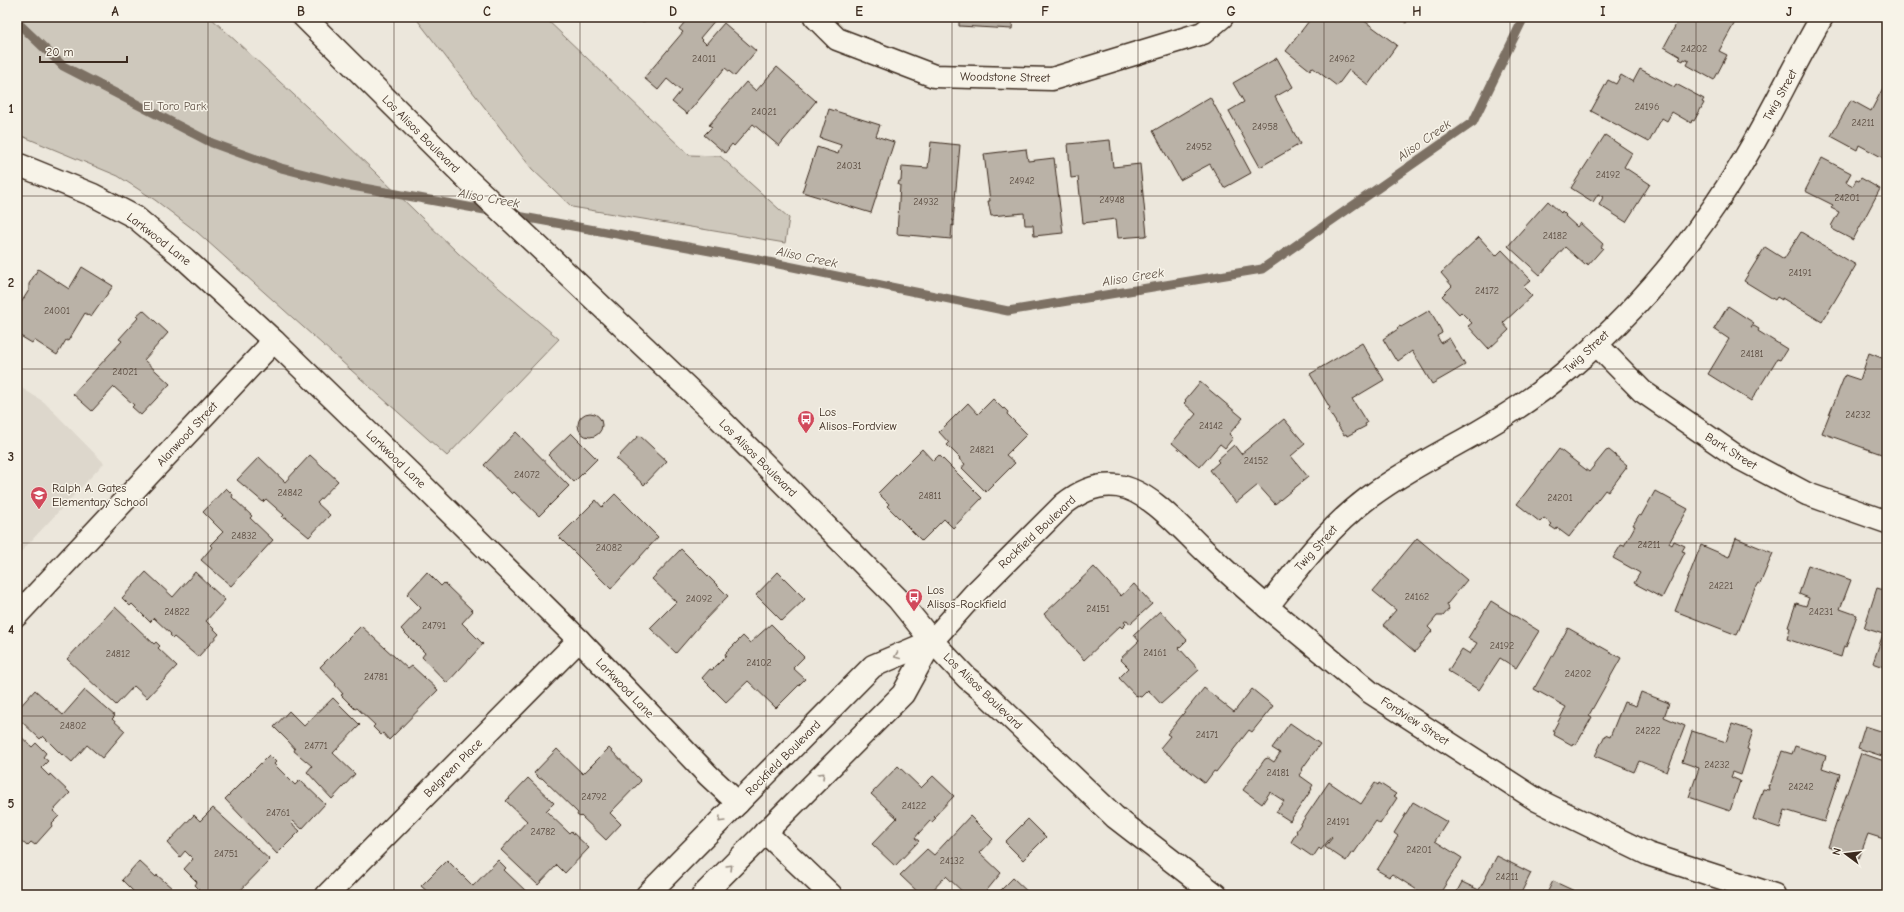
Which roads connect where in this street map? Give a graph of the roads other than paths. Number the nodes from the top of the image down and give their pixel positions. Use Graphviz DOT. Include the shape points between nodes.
graph roads {
  1 [pos="304,17"];
  2 [pos="815,17"];
  3 [pos="1222,17"];
  4 [pos="1822,17"];
  5 [pos="17,164"];
  6 [pos="274,341"];
  7 [pos="1596,344"];
  8 [pos="1099,487"];
  9 [pos="1887,522"];
  10 [pos="1267,607"];
  11 [pos="17,615"];
  12 [pos="579,640"];
  13 [pos="932,641"];
  14 [pos="738,803"];
  15 [pos="765,832"];
  16 [pos="327,895"];
  17 [pos="647,895"];
  18 [pos="702,895"];
  19 [pos="831,895"];
  20 [pos="1216,895"];
  21 [pos="1774,895"];
  1 -- 13 [label="street, Los Alisos Boulevard" via="465,177 711,410 898,599"];
  2 -- 3 [label="street, Woodstone Street" via="837,39 934,76 1052,79 1203,33"];
  4 -- 7 [label="street, Twig Street" via="1751,148 1712,210 1665,272"];
  5 -- 6 [label="street, Larkwood Lane" via="93,195 135,217"];
  6 -- 11 [label="street, Alanwood Street"];
  6 -- 12 [label="street, Larkwood Lane"];
  7 -- 9 [label="street, Bark Street" via="1642,391 1739,458 1807,494"];
  7 -- 10 [label="street, Twig Street" via="1534,397 1411,469 1368,498 1326,534"];
  8 -- 10 [label="street, Fordview Street" via="1118,486 1136,492 1158,506"];
  8 -- 13 [label="street, Rockfield Boulevard" via="1080,492 1064,504 974,594"];
  10 -- 21 [label="street, Fordview Street" via="1370,692 1537,800 1648,854"];
  12 -- 14 [label="street, Larkwood Lane"];
  12 -- 16 [label="street, Belgreen Place"];
  13 -- 14 [label="street, Rockfield Boulevard, one-way" via="873,666"];
  15 -- 13 [label="street, Rockfield Boulevard, one-way" via="903,694"];
  13 -- 20 [label="street, Los Alisos Boulevard" via="1115,817"];
  14 -- 17 [label="street, Rockfield Boulevard, one-way"];
  18 -- 15 [label="street, Rockfield Boulevard, one-way"];
  15 -- 19 [label="street"];
}
